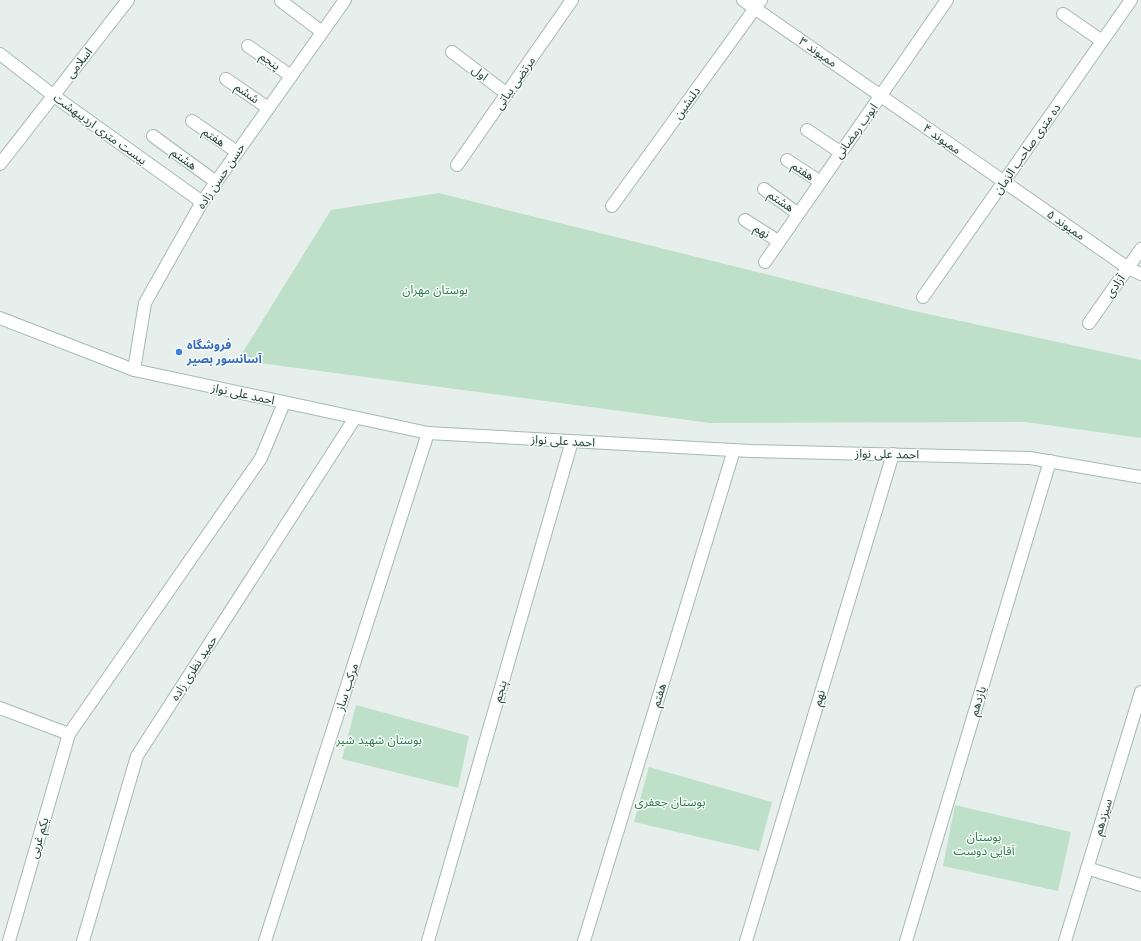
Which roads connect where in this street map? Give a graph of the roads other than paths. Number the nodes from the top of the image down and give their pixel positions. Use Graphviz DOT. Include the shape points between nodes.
graph roads {
  1 [pos="128,0"];
  2 [pos="345,0"];
  3 [pos="572,0"];
  4 [pos="743,0"];
  5 [pos="947,0"];
  6 [pos="1131,0"];
  7 [pos="281,1"];
  8 [pos="758,4"];
  9 [pos="1063,14"];
  10 [pos="322,32"];
  11 [pos="1102,41"];
  12 [pos="248,46"];
  13 [pos="452,52"];
  14 [pos="0,54"];
  15 [pos="291,76"];
  16 [pos="226,79"];
  17 [pos="507,94"];
  18 [pos="54,96"];
  19 [pos="881,96"];
  20 [pos="268,108"];
  21 [pos="192,121"];
  22 [pos="807,130"];
  23 [pos="153,136"];
  24 [pos="237,152"];
  25 [pos="840,152"];
  26 [pos="787,160"];
  27 [pos="0,164"];
  28 [pos="457,165"];
  29 [pos="216,182"];
  30 [pos="820,182"];
  31 [pos="1004,182"];
  32 [pos="764,189"];
  33 [pos="202,202"];
  34 [pos="612,206"];
  35 [pos="797,213"];
  36 [pos="745,220"];
  37 [pos="778,241"];
  38 [pos="1141,249"];
  39 [pos="765,262"];
  40 [pos="1128,268"];
  41 [pos="1141,274"];
  42 [pos="923,297"];
  43 [pos="0,318"];
  44 [pos="1089,323"];
  45 [pos="134,370"];
  46 [pos="284,403"];
  47 [pos="355,418"];
  48 [pos="428,433"];
  49 [pos="572,441"];
  50 [pos="734,450"];
  51 [pos="893,454"];
  52 [pos="1050,461"];
  53 [pos="1141,477"];
  54 [pos="1141,692"];
  55 [pos="0,708"];
  56 [pos="69,734"];
  57 [pos="1087,868"];
  58 [pos="1141,885"];
  59 [pos="9,941"];
  60 [pos="83,941"];
  61 [pos="265,941"];
  62 [pos="428,941"];
  63 [pos="584,941"];
  64 [pos="746,941"];
  65 [pos="906,941"];
  66 [pos="1065,941"];
  1 -- 18 [label="street, اسلامی"];
  2 -- 10 [label="street, حسن حسن زاده"];
  3 -- 17 [label="street, مرتضی بیاتی"];
  4 -- 8 [label="street, ممیوند ۳"];
  5 -- 19 [label="street, ایوب رمضانی"];
  6 -- 11 [label="street, ده متری صاحب الزمان"];
  7 -- 10 [label="street"];
  8 -- 19 [label="street, ممیوند ۳"];
  8 -- 34 [label="street, دلنشین"];
  9 -- 11 [label="street"];
  10 -- 15 [label="street, حسن حسن زاده"];
  11 -- 31 [label="street, ده متری صاحب الزمان"];
  12 -- 15 [label="street, پنجم"];
  13 -- 17 [label="street, اول"];
  14 -- 18 [label="street, بیست متری اردیبهشت"];
  15 -- 20 [label="street, حسن حسن زاده"];
  16 -- 20 [label="street, ششم"];
  17 -- 28 [label="street, مرتضی بیاتی"];
  18 -- 27 [label="street, اسلامی"];
  18 -- 33 [label="street, بیست متری اردیبهشت"];
  19 -- 25 [label="street, ایوب رمضانی"];
  19 -- 31 [label="street, ممیوند ۴"];
  20 -- 24 [label="street, حسن حسن زاده"];
  21 -- 24 [label="street, هفتم"];
  22 -- 25 [label="street"];
  23 -- 29 [label="street, هشتم"];
  24 -- 29 [label="street, حسن حسن زاده"];
  25 -- 30 [label="street, ایوب رمضانی"];
  26 -- 30 [label="street, هفتم"];
  29 -- 33 [label="street, حسن حسن زاده"];
  30 -- 35 [label="street, ایوب رمضانی"];
  31 -- 40 [label="street, ممیوند ۵"];
  31 -- 42 [label="street, ده متری صاحب الزمان"];
  32 -- 35 [label="street, هشتم"];
  33 -- 45 [label="street, حسن حسن زاده" via="145,303"];
  35 -- 37 [label="street, ایوب رمضانی"];
  36 -- 37 [label="street, نهم"];
  37 -- 39 [label="street, ایوب رمضانی"];
  38 -- 40 [label="street, آزادی"];
  40 -- 41 [label="street, ممیوند ۵"];
  40 -- 44 [label="street, آزادی"];
  43 -- 45 [label="street, احمد علی نواز"];
  45 -- 46 [label="street, احمد علی نواز"];
  46 -- 47 [label="street, احمد علی نواز"];
  46 -- 56 [label="street, یکم غربی" via="261,458"];
  47 -- 48 [label="street, احمد علی نواز"];
  47 -- 60 [label="street, حمید نظری زاده" via="137,756"];
  48 -- 49 [label="street, احمد علی نواز"];
  48 -- 61 [label="street, مرکب ساز"];
  49 -- 50 [label="street, احمد علی نواز"];
  49 -- 62 [label="street, پنجم"];
  50 -- 51 [label="street, احمد علی نواز"];
  50 -- 63 [label="street, هفتم"];
  51 -- 52 [label="street, احمد علی نواز" via="1030,458"];
  51 -- 64 [label="street, نهم"];
  52 -- 53 [label="street, احمد علی نواز"];
  52 -- 65 [label="street, یازدهم"];
  54 -- 57 [label="street, سیزدهم"];
  55 -- 56 [label="street"];
  56 -- 59 [label="street, یکم غربی"];
  57 -- 58 [label="street"];
  57 -- 66 [label="street, سیزدهم"];
}
